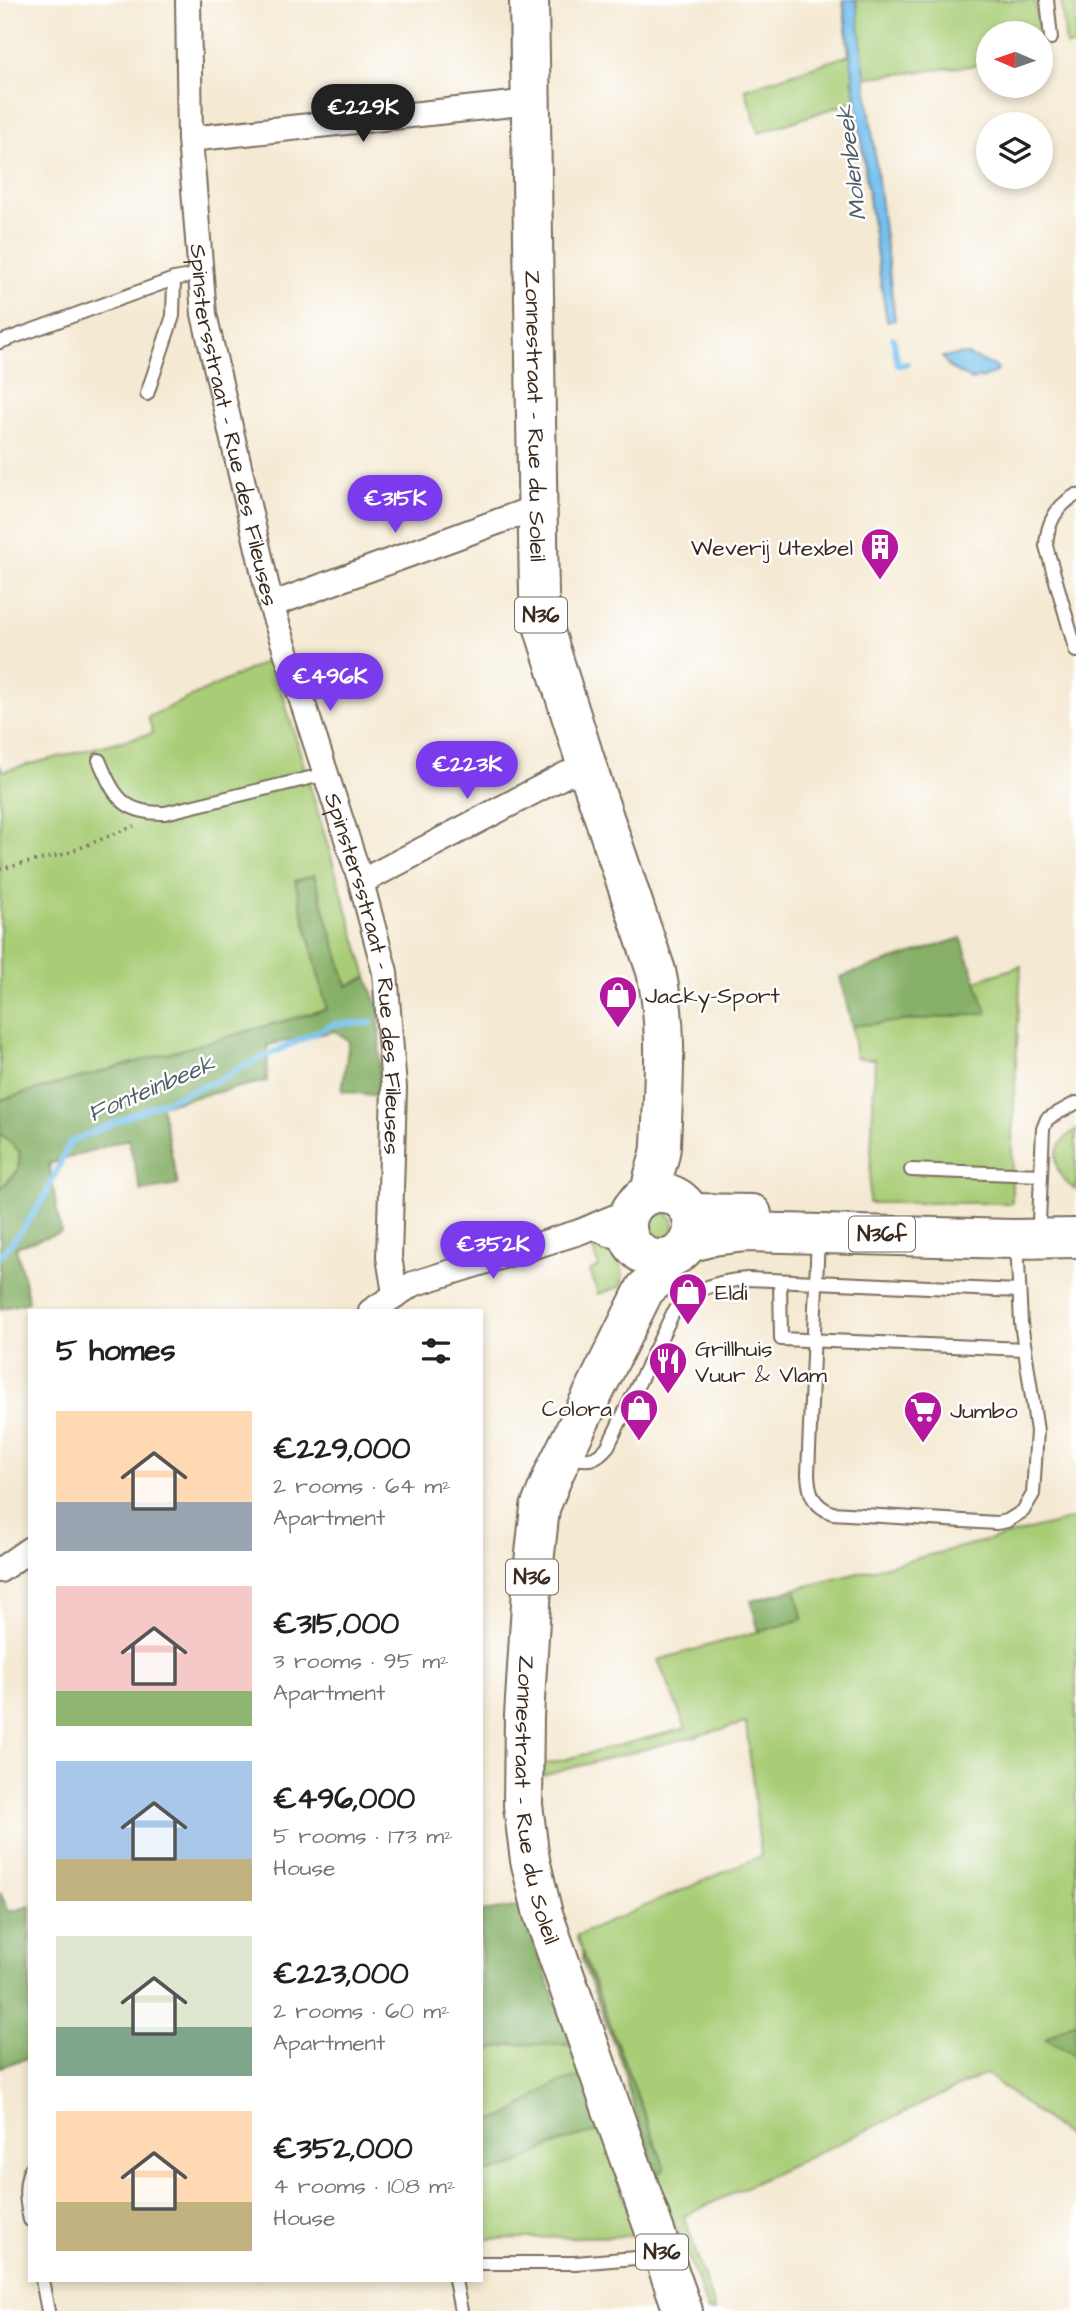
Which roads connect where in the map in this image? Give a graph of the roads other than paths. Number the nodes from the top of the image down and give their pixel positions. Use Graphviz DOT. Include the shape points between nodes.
graph roads {
  1 [pos="188,0"];
  2 [pos="529,0"];
  3 [pos="1047,0"];
  4 [pos="1049,21"];
  5 [pos="530,102"];
  6 [pos="190,139"];
  7 [pos="201,274"];
  8 [pos="174,279"];
  9 [pos="0,342"];
  10 [pos="147,394"];
  11 [pos="1076,495"];
  12 [pos="536,508"];
  13 [pos="271,605"];
  14 [pos="1076,651"];
  15 [pos="99,760"];
  16 [pos="589,773"];
  17 [pos="326,774"];
  18 [pos="361,882"];
  19 [pos="1076,1103"];
  20 [pos="911,1170"];
  21 [pos="1041,1175"];
  22 [pos="1044,1227"];
  23 [pos="651,1233"];
  24 [pos="818,1233"];
  25 [pos="1076,1238"];
  26 [pos="780,1281"];
  27 [pos="816,1282"];
  28 [pos="1019,1291"];
  29 [pos="395,1293"];
  30 [pos="374,1309"];
  31 [pos="814,1340"];
  32 [pos="1025,1349"];
  33 [pos="562,1456"];
  34 [pos="28,1550"];
  35 [pos="0,1570"];
  36 [pos="28,2176"];
  37 [pos="28,2210"];
  38 [pos="663,2255"];
  39 [pos="483,2263"];
  40 [pos="42,2282"];
  41 [pos="455,2282"];
  42 [pos="48,2311"];
  43 [pos="461,2311"];
  44 [pos="683,2311"];
  1 -- 6 [label="street, Spinstersstraat - Rue des Fileuses"];
  2 -- 5 [label="main road, Zonnestraat - Rue du Soleil / N36"];
  3 -- 4 [label="lane"];
  5 -- 6 [label="street"];
  5 -- 12 [label="main road, Zonnestraat - Rue du Soleil / N36"];
  6 -- 7 [label="street, Spinstersstraat - Rue des Fileuses"];
  7 -- 8 [label="lane"];
  7 -- 13 [label="street, Spinstersstraat - Rue des Fileuses" via="204,314"];
  8 -- 9 [label="lane"];
  8 -- 10 [label="lane" via="173,316"];
  11 -- 14 [label="lane" via="1058,509 1046,546"];
  12 -- 13 [label="street"];
  12 -- 16 [label="main road, Zonnestraat - Rue du Soleil / N36" via="542,622"];
  13 -- 17 [label="street, Spinstersstraat - Rue des Fileuses"];
  15 -- 17 [label="lane" via="123,803 150,813"];
  16 -- 18 [label="street" via="567,774"];
  16 -- 23 [label="main road, Zonnestraat - Rue du Soleil / N36" via="662,999 661,1150 672,1175"];
  17 -- 18 [label="street, Spinstersstraat - Rue des Fileuses"];
  18 -- 29 [label="street, Spinstersstraat - Rue des Fileuses" via="385,972 394,1088 389,1257"];
  19 -- 21 [label="lane" via="1047,1119"];
  20 -- 21 [label="lane"];
  21 -- 22 [label="lane"];
  22 -- 23 [label="main road, N36f"];
  22 -- 24 [label="main road, N36f"];
  22 -- 25 [label="main road, N36f"];
  22 -- 28 [label="lane"];
  23 -- 24 [label="main road, N36f"];
  23 -- 29 [label="street" via="444,1272"];
  23 -- 33 [label="main road, Zonnestraat - Rue du Soleil / N36"];
  24 -- 27 [label="lane"];
  26 -- 27 [label="lane"];
  26 -- 31 [label="lane" via="781,1339"];
  26 -- 33 [label="lane" via="747,1279 694,1293 678,1306 600,1456"];
  27 -- 28 [label="lane"];
  27 -- 31 [label="lane"];
  28 -- 32 [label="lane"];
  29 -- 30 [label="street"];
  31 -- 32 [label="lane"];
  31 -- 32 [label="lane" via="808,1475 811,1496 821,1509 996,1523 1023,1511 1033,1494 1037,1431"];
  33 -- 38 [label="main road, Zonnestraat - Rue du Soleil / N36" via="544,1496 536,1535 522,1781 525,1829 547,1925"];
  34 -- 35 [label="street"];
  36 -- 37 [label="lane"];
  38 -- 39 [label="lane" via="575,2263"];
  38 -- 44 [label="main road, Zonnestraat - Rue du Soleil / N36"];
  40 -- 42 [label="lane"];
  41 -- 43 [label="lane"];
}
